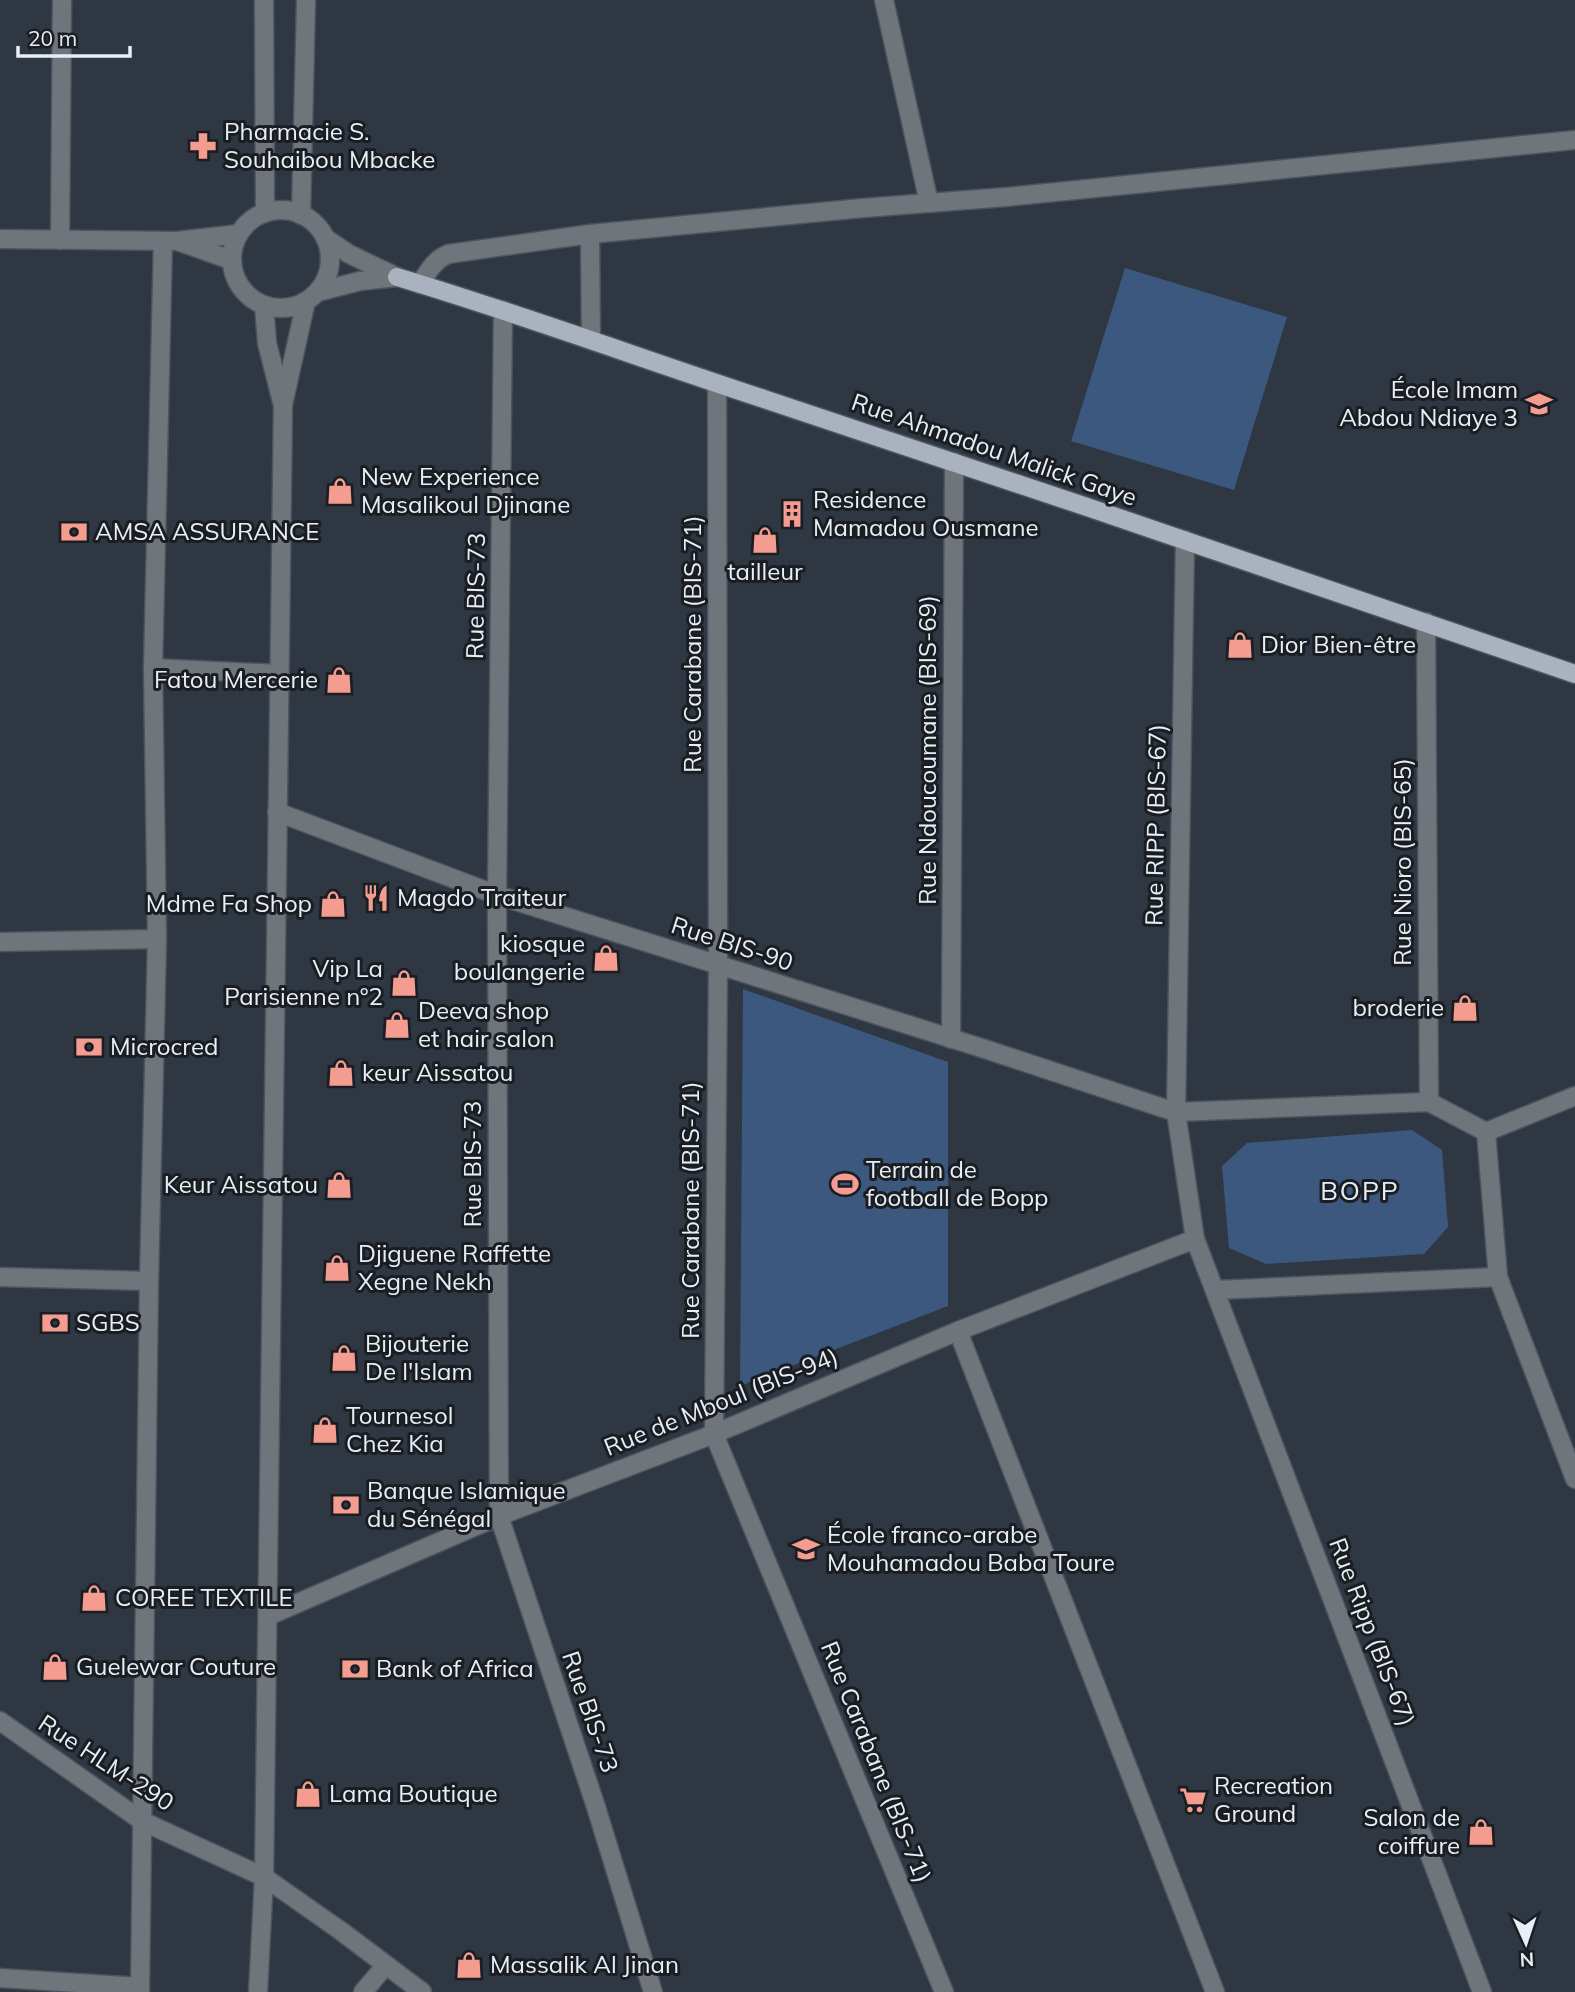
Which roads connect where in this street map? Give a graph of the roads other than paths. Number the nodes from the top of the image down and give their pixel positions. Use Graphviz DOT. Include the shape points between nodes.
graph roads {
  1 [pos="62,0"];
  2 [pos="264,0"];
  3 [pos="306,0"];
  4 [pos="884,0"];
  5 [pos="1575,141"];
  6 [pos="929,203"];
  7 [pos="265,213"];
  8 [pos="301,215"];
  9 [pos="239,233"];
  10 [pos="590,234"];
  11 [pos="325,238"];
  12 [pos="0,239"];
  13 [pos="60,240"];
  14 [pos="170,241"];
  15 [pos="231,260"];
  16 [pos="397,278"];
  17 [pos="420,284"];
  18 [pos="312,297"];
  19 [pos="264,305"];
  20 [pos="503,310"];
  21 [pos="592,340"];
  22 [pos="717,384"];
  23 [pos="283,405"];
  24 [pos="954,462"];
  25 [pos="1185,540"];
  26 [pos="1426,622"];
  27 [pos="153,668"];
  28 [pos="279,674"];
  29 [pos="1575,674"];
  30 [pos="277,812"];
  31 [pos="497,895"];
  32 [pos="157,939"];
  33 [pos="0,942"];
  34 [pos="718,965"];
  35 [pos="951,1039"];
  36 [pos="1575,1096"];
  37 [pos="1429,1102"];
  38 [pos="1176,1111"];
  39 [pos="1486,1132"];
  40 [pos="1195,1239"];
  41 [pos="1497,1277"];
  42 [pos="0,1278"];
  43 [pos="149,1281"];
  44 [pos="1216,1290"];
  45 [pos="958,1331"];
  46 [pos="714,1434"];
  47 [pos="1575,1479"];
  48 [pos="499,1516"];
  49 [pos="268,1616"];
  50 [pos="0,1721"];
  51 [pos="142,1821"];
  52 [pos="264,1877"];
  53 [pos="386,1965"];
  54 [pos="0,1978"];
  55 [pos="140,1990"];
  56 [pos="258,1992"];
  57 [pos="363,1992"];
  58 [pos="422,1992"];
  59 [pos="653,1992"];
  60 [pos="944,1992"];
  61 [pos="1215,1992"];
  62 [pos="1482,1992"];
  1 -- 13 [label="street"];
  2 -- 7 [label="street"];
  3 -- 8 [label="street"];
  4 -- 6 [label="street"];
  5 -- 6 [label="street"];
  6 -- 10 [label="street"];
  7 -- 8 [label="street" via="277,210"];
  7 -- 9 [label="street"];
  8 -- 11 [label="street"];
  9 -- 14 [label="street"];
  9 -- 15 [label="street"];
  10 -- 17 [label="street" via="448,254"];
  10 -- 21 [label="street"];
  11 -- 16 [label="street, Rue Ahmadou Malick Gaye"];
  11 -- 18 [label="street" via="330,266 326,280"];
  12 -- 13 [label="street"];
  13 -- 14 [label="street"];
  14 -- 15 [label="street"];
  14 -- 27 [label="street"];
  15 -- 19 [label="street" via="241,288"];
  16 -- 17 [label="main road, Rue Ahmadou Malick Gaye"];
  16 -- 18 [label="street, Rue Ahmadou Malick Gaye" via="360,281"];
  17 -- 20 [label="main road, Rue Ahmadou Malick Gaye"];
  18 -- 19 [label="street" via="293,307"];
  18 -- 23 [label="street"];
  19 -- 23 [label="street" via="267,343"];
  20 -- 21 [label="main road, Rue Ahmadou Malick Gaye"];
  20 -- 31 [label="street, Rue BIS-73"];
  21 -- 22 [label="main road, Rue Ahmadou Malick Gaye"];
  22 -- 24 [label="main road, Rue Ahmadou Malick Gaye"];
  22 -- 34 [label="street, Rue Carabane (BIS-71)"];
  23 -- 28 [label="street"];
  24 -- 25 [label="main road, Rue Ahmadou Malick Gaye"];
  24 -- 35 [label="street, Rue Ndoucoumane (BIS-69)"];
  25 -- 26 [label="main road, Rue Ahmadou Malick Gaye"];
  25 -- 38 [label="street, Rue RIPP (BIS-67)"];
  26 -- 29 [label="main road, Rue Ahmadou Malick Gaye"];
  26 -- 37 [label="street, Rue Nioro (BIS-65)"];
  27 -- 28 [label="street"];
  27 -- 32 [label="street"];
  28 -- 30 [label="street"];
  30 -- 31 [label="street, Rue BIS-90"];
  30 -- 49 [label="street"];
  31 -- 34 [label="street, Rue BIS-90"];
  31 -- 48 [label="street, Rue BIS-73"];
  32 -- 33 [label="street"];
  32 -- 43 [label="street"];
  34 -- 35 [label="street, Rue BIS-90"];
  34 -- 46 [label="street, Rue Carabane (BIS-71)"];
  35 -- 38 [label="street, Rue BIS-90"];
  36 -- 39 [label="street"];
  37 -- 38 [label="street, Rue BIS-90"];
  37 -- 39 [label="street"];
  38 -- 40 [label="street, Rue RIPP (BIS-67)"];
  39 -- 41 [label="street"];
  40 -- 44 [label="street, Rue Ripp (BIS-67)"];
  40 -- 45 [label="street, Rue de Mboul (BIS-94)"];
  41 -- 44 [label="street"];
  41 -- 47 [label="street"];
  42 -- 43 [label="street"];
  43 -- 51 [label="street"];
  44 -- 62 [label="street, Rue Ripp (BIS-67)"];
  45 -- 46 [label="street, Rue de Mboul (BIS-94)"];
  45 -- 61 [label="street"];
  46 -- 48 [label="street, Rue de Mboul (BIS-94)"];
  46 -- 60 [label="street, Rue Carabane (BIS-71)"];
  48 -- 49 [label="street, Rue de Mboul (BIS-94)"];
  48 -- 59 [label="street, Rue BIS-73"];
  49 -- 52 [label="street"];
  50 -- 51 [label="street, Rue HLM-290"];
  51 -- 52 [label="street, Rue HLM-290"];
  51 -- 55 [label="street"];
  52 -- 53 [label="street, Rue HLM-290"];
  52 -- 56 [label="street"];
  53 -- 57 [label="street"];
  53 -- 58 [label="street, Rue HLM-290"];
  54 -- 55 [label="street"];
}
